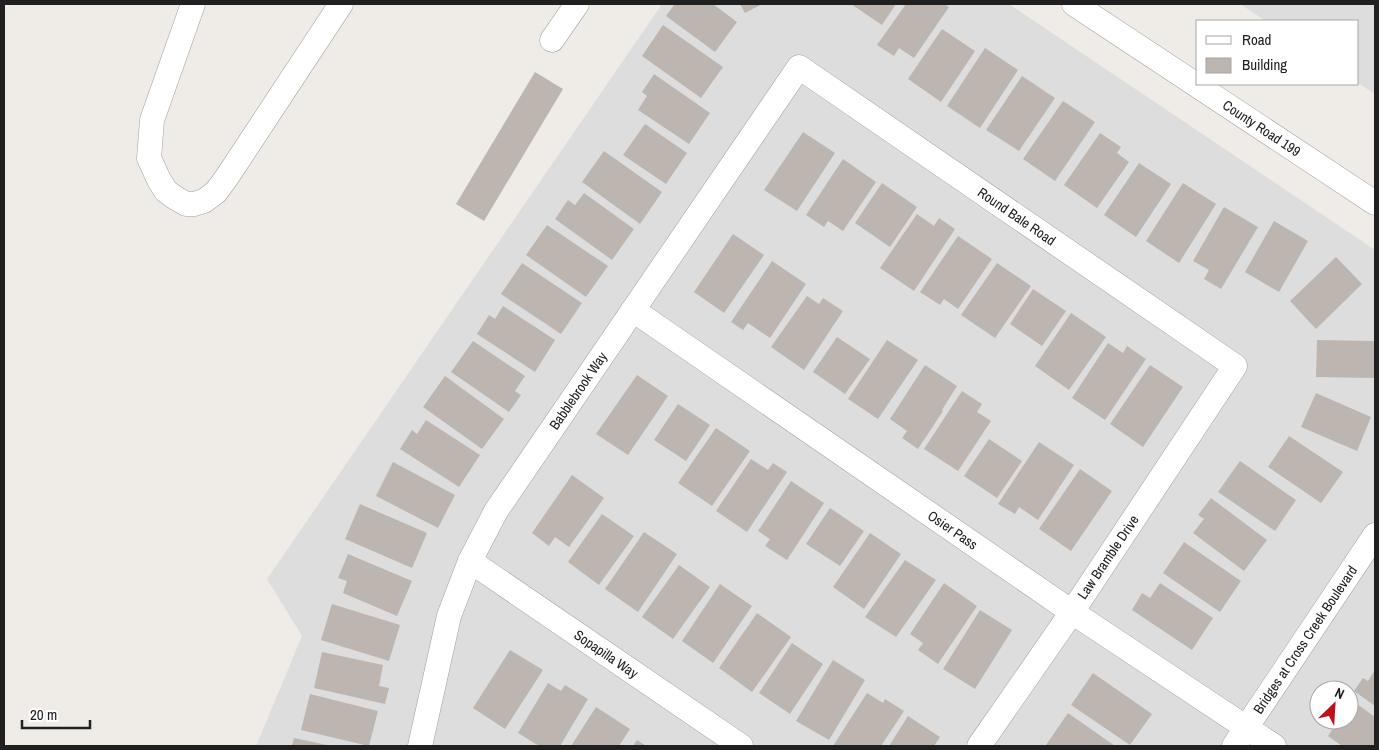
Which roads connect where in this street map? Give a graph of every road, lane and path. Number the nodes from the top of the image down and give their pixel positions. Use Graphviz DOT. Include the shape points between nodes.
graph roads {
  1 [pos="193,4"];
  2 [pos="341,4"];
  3 [pos="577,4"];
  4 [pos="1074,4"];
  5 [pos="552,40"];
  6 [pos="799,66"];
  7 [pos="1196,85"];
  8 [pos="1197,85"];
  9 [pos="1375,203"];
  10 [pos="633,310"];
  11 [pos="1235,366"];
  12 [pos="1375,535"];
  13 [pos="470,561"];
  14 [pos="1072,612"];
  15 [pos="1240,737"];
  16 [pos="420,746"];
  17 [pos="741,746"];
  18 [pos="978,746"];
  19 [pos="1274,746"];
  1 -- 2 [label="street" via="152,120 149,158 166,191 186,204 204,201 216,192"];
  3 -- 5 [label="street"];
  4 -- 7 [label="street, County Road 199"];
  6 -- 10 [label="street, Babblebrook Way"];
  6 -- 11 [label="street, Round Bale Road"];
  8 -- 9 [label="street, County Road 199"];
  10 -- 13 [label="street, Babblebrook Way" via="496,511"];
  10 -- 14 [label="street, Osier Pass"];
  11 -- 14 [label="street, Law Bramble Drive"];
  12 -- 15 [label="street, Bridges at Cross Creek Boulevard"];
  13 -- 16 [label="street, Babblebrook Way" via="449,616"];
  13 -- 17 [label="street, Sopapilla Way"];
  14 -- 15 [label="street, Osier Pass"];
  14 -- 18 [label="street, Law Bramble Drive"];
  15 -- 19 [label="street, Osier Pass"];
}
